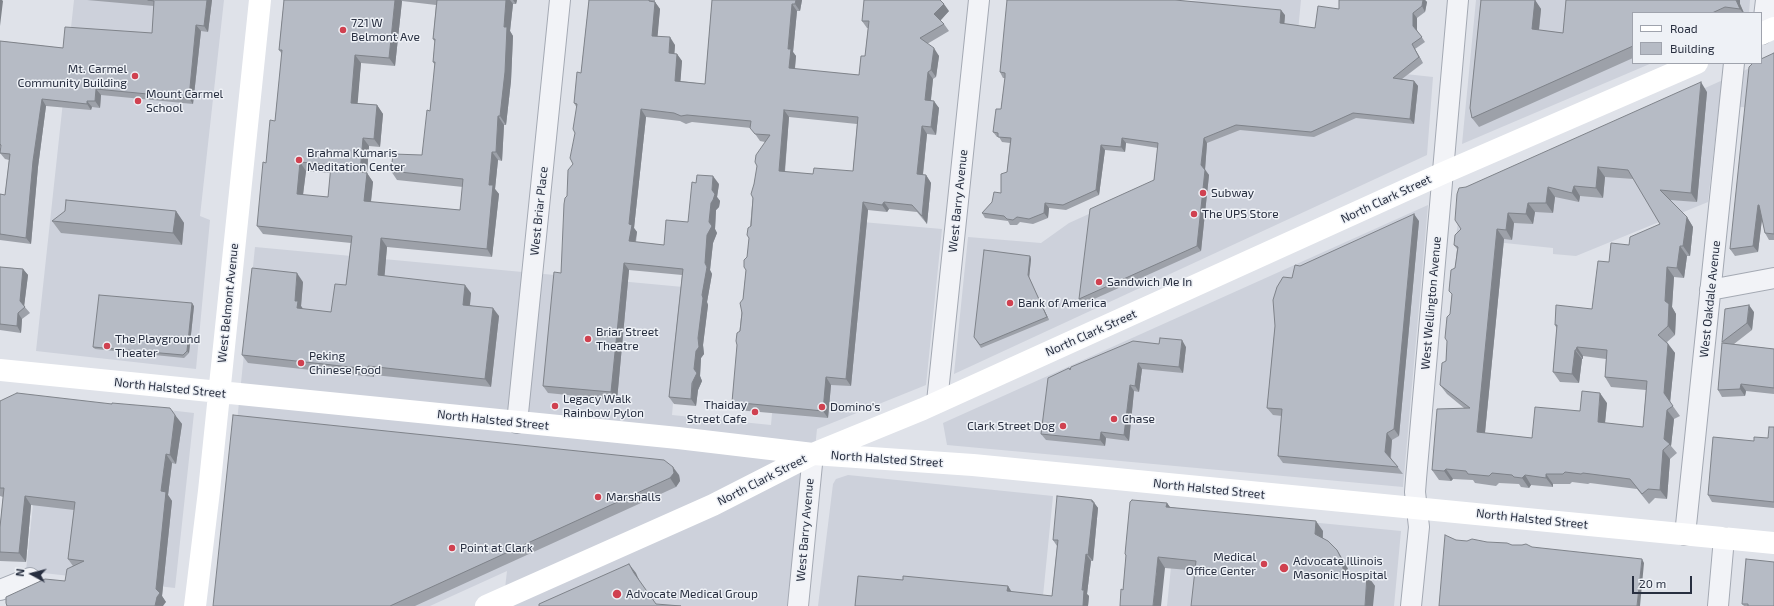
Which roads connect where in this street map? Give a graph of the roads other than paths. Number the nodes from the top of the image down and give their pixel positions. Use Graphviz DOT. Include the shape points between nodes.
graph roads {
  1 [pos="260,0"];
  2 [pos="560,0"];
  3 [pos="979,0"];
  4 [pos="1458,0"];
  5 [pos="1766,0"];
  6 [pos="1766,32"];
  7 [pos="1695,64"];
  8 [pos="1734,64"];
  9 [pos="1441,174"];
  10 [pos="1774,278"];
  11 [pos="1710,290"];
  12 [pos="0,370"];
  13 [pos="219,393"];
  14 [pos="938,402"];
  15 [pos="517,423"];
  16 [pos="813,454"];
  17 [pos="1417,508"];
  18 [pos="1685,535"];
  19 [pos="1724,538"];
  20 [pos="1774,543"];
  21 [pos="30,578"];
  22 [pos="0,590"];
  23 [pos="518,599"];
  24 [pos="195,606"];
  25 [pos="486,606"];
  26 [pos="798,606"];
  27 [pos="1411,606"];
  28 [pos="1718,606"];
  1 -- 13 [label="main road, West Belmont Avenue"];
  2 -- 15 [label="street, West Briar Place"];
  3 -- 14 [label="street, West Barry Avenue"];
  4 -- 9 [label="street, West Wellington Avenue"];
  5 -- 6 [label="street"];
  7 -- 9 [label="main road, North Clark Street"];
  8 -- 11 [label="street, West Oakdale Avenue"];
  9 -- 14 [label="main road, North Clark Street"];
  9 -- 17 [label="street, West Wellington Avenue" via="1415,492"];
  10 -- 11 [label="street"];
  11 -- 18 [label="street, West Oakdale Avenue"];
  12 -- 13 [label="main road, North Halsted Street"];
  13 -- 15 [label="main road, North Halsted Street"];
  13 -- 24 [label="main road, West Belmont Avenue"];
  14 -- 16 [label="main road, North Clark Street"];
  15 -- 16 [label="main road, North Halsted Street"];
  16 -- 17 [label="main road, North Halsted Street" via="973,465"];
  16 -- 23 [label="main road, North Clark Street"];
  16 -- 26 [label="street, West Barry Avenue"];
  17 -- 18 [label="main road, North Halsted Street"];
  17 -- 27 [label="street, West Wellington Avenue" via="1419,527"];
  18 -- 19 [label="main road, North Halsted Street"];
  19 -- 20 [label="main road, North Halsted Street"];
  19 -- 28 [label="street"];
  21 -- 22 [label="street"];
  23 -- 25 [label="main road, North Clark Street"];
}
